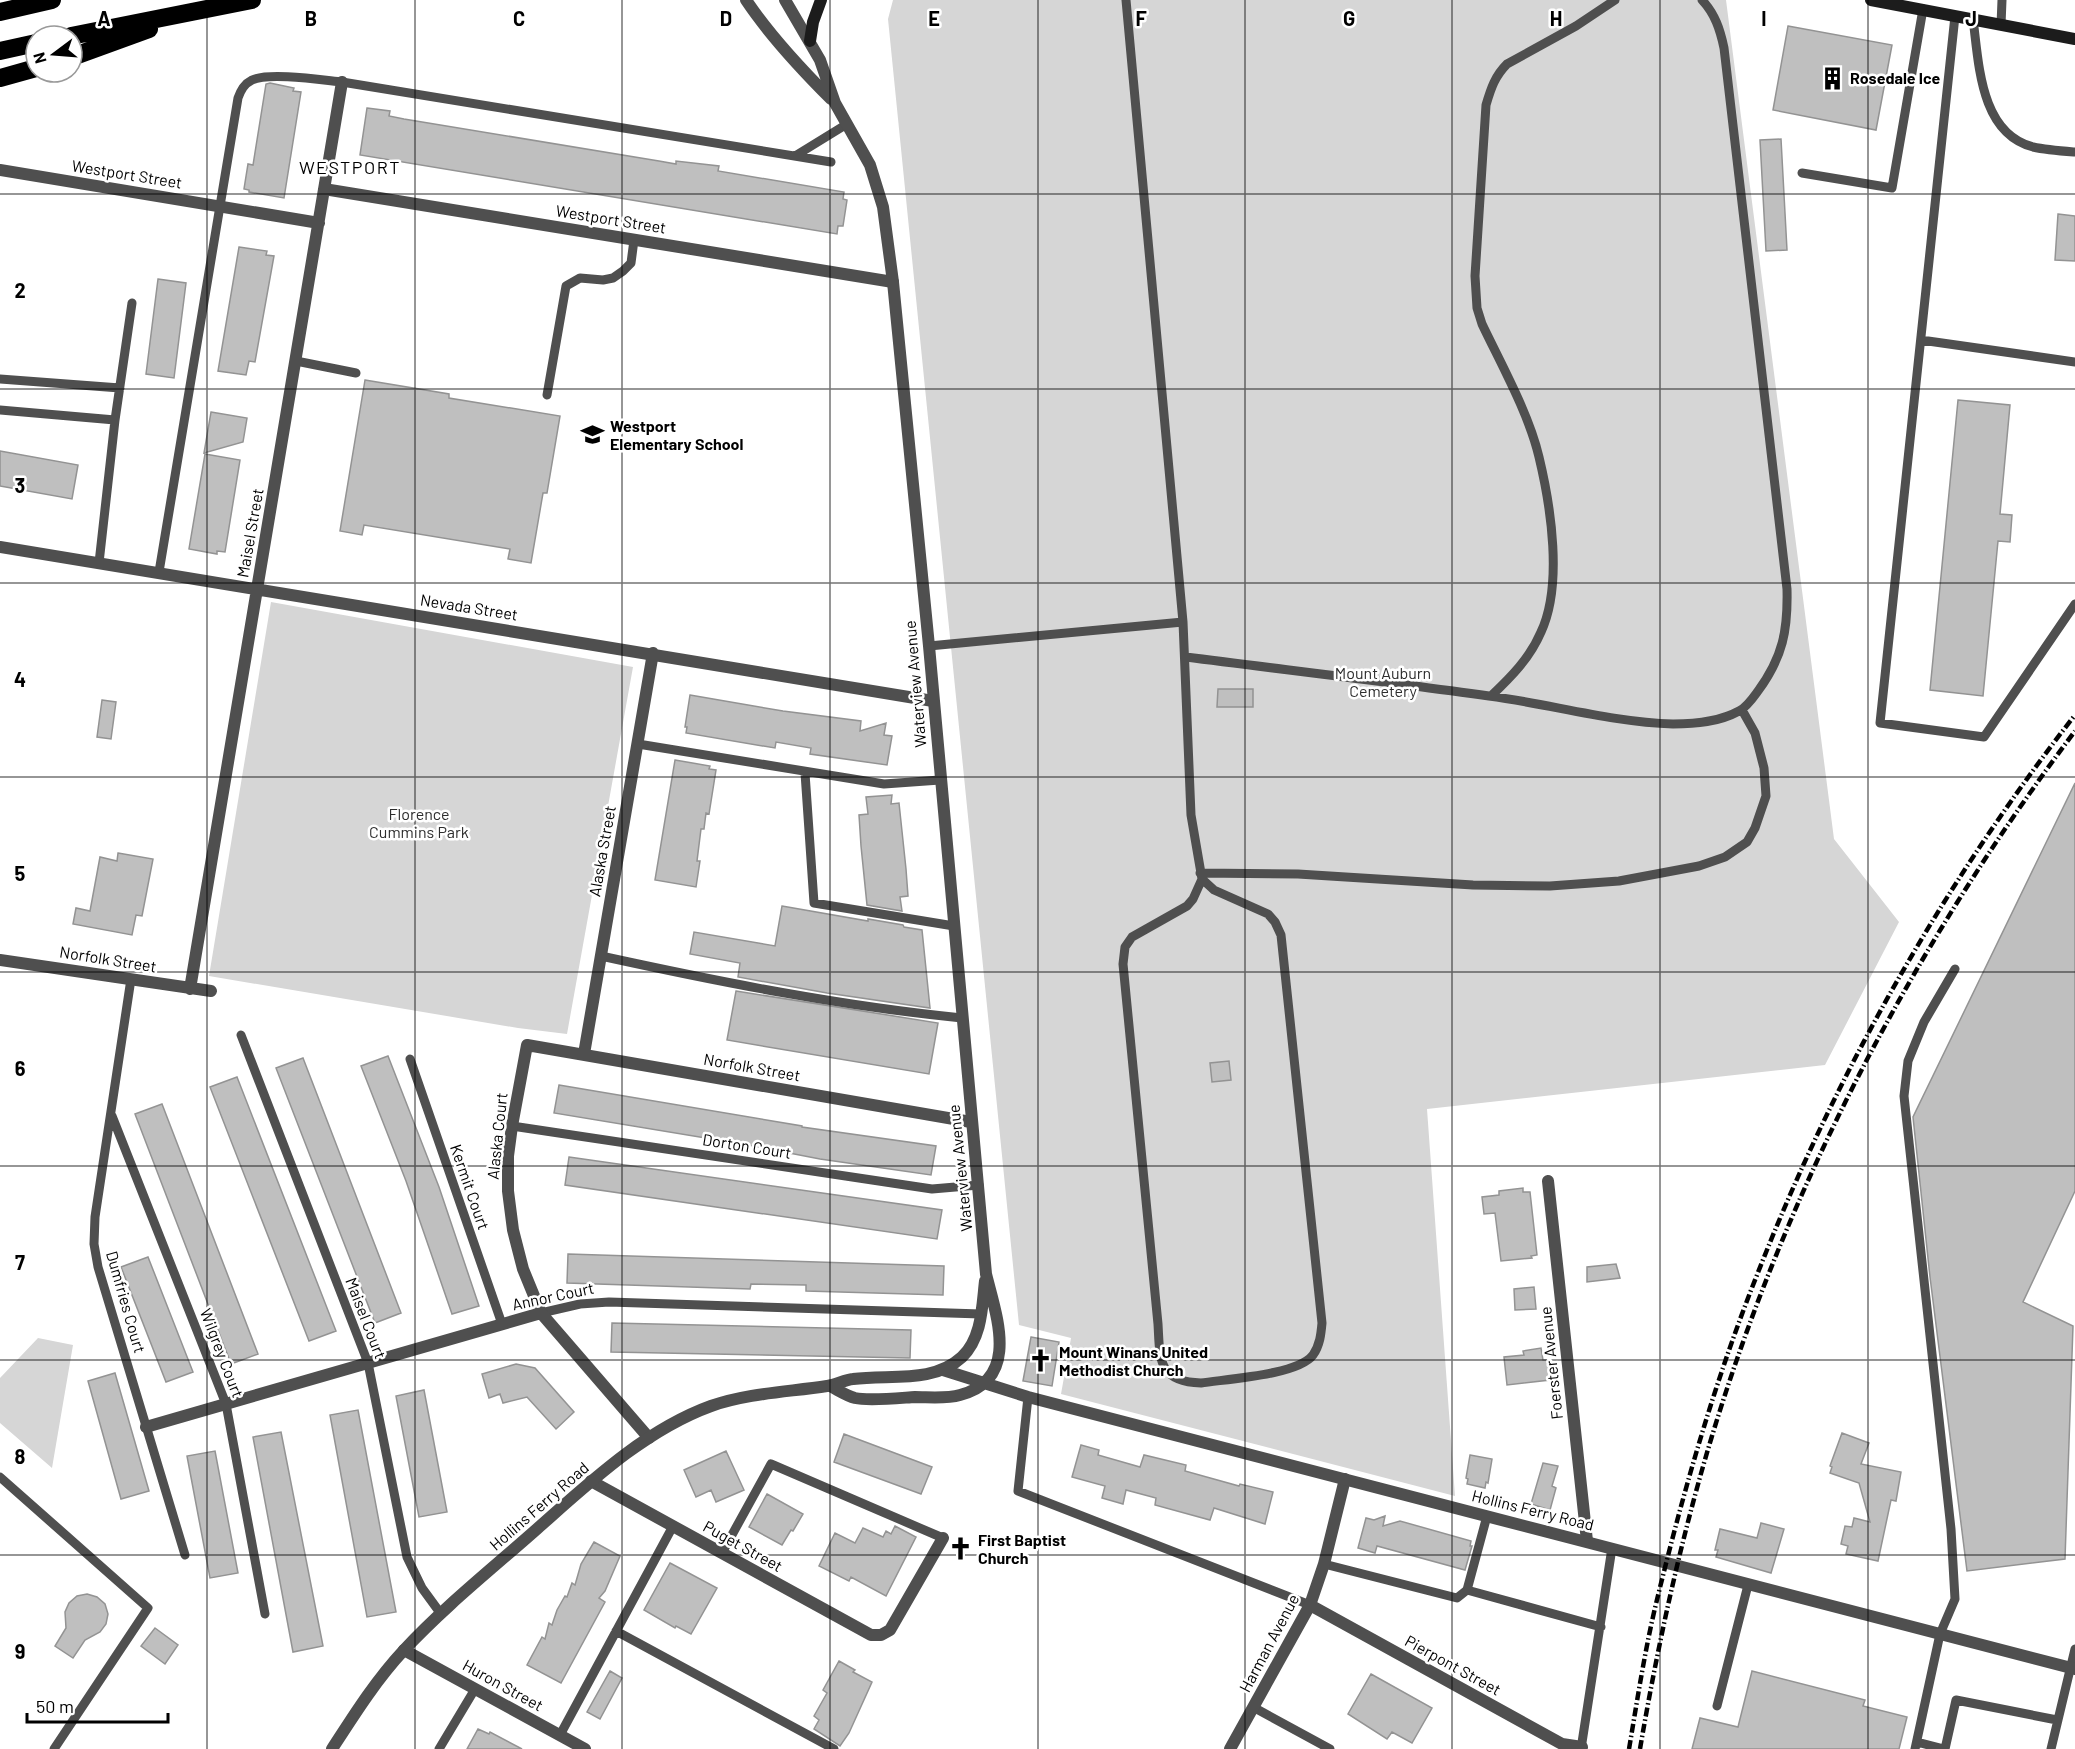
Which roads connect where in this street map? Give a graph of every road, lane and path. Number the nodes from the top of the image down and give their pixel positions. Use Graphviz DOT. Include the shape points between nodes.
graph roads {
  1 [pos="52,0"];
  2 [pos="252,0"];
  3 [pos="746,0"];
  4 [pos="785,0"];
  5 [pos="821,0"];
  6 [pos="1126,0"];
  7 [pos="1615,0"];
  8 [pos="1702,0"];
  9 [pos="1871,0"];
  10 [pos="2002,0"];
  11 [pos="1923,9"];
  12 [pos="201,10"];
  13 [pos="0,12"];
  14 [pos="1955,16"];
  15 [pos="1973,19"];
  16 [pos="2001,25"];
  17 [pos="84,33"];
  18 [pos="2075,37"];
  19 [pos="810,41"];
  20 [pos="24,46"];
  21 [pos="0,51"];
  22 [pos="84,53"];
  23 [pos="24,71"];
  24 [pos="0,78"];
  25 [pos="342,82"];
  26 [pos="834,103"];
  27 [pos="848,124"];
  28 [pos="2075,152"];
  29 [pos="795,156"];
  30 [pos="831,162"];
  31 [pos="0,170"];
  32 [pos="1802,172"];
  33 [pos="324,189"];
  34 [pos="220,207"];
  35 [pos="319,223"];
  36 [pos="634,240"];
  37 [pos="893,282"];
  38 [pos="132,303"];
  39 [pos="1921,340"];
  40 [pos="296,361"];
  41 [pos="2075,363"];
  42 [pos="356,373"];
  43 [pos="0,379"];
  44 [pos="120,388"];
  45 [pos="547,395"];
  46 [pos="0,410"];
  47 [pos="115,420"];
  48 [pos="0,547"];
  49 [pos="99,562"];
  50 [pos="159,572"];
  51 [pos="257,589"];
  52 [pos="2075,604"];
  53 [pos="1183,622"];
  54 [pos="929,646"];
  55 [pos="653,653"];
  56 [pos="1186,657"];
  57 [pos="1491,696"];
  58 [pos="933,700"];
  59 [pos="1742,710"];
  60 [pos="638,744"];
  61 [pos="805,772"];
  62 [pos="940,780"];
  63 [pos="1201,876"];
  64 [pos="954,926"];
  65 [pos="601,956"];
  66 [pos="0,960"];
  67 [pos="1955,969"];
  68 [pos="131,979"];
  69 [pos="190,989"];
  70 [pos="211,991"];
  71 [pos="962,1018"];
  72 [pos="241,1035"];
  73 [pos="527,1045"];
  74 [pos="584,1054"];
  75 [pos="410,1059"];
  76 [pos="111,1114"];
  77 [pos="971,1122"];
  78 [pos="512,1126"];
  79 [pos="1548,1181"];
  80 [pos="979,1185"];
  81 [pos="986,1274"];
  82 [pos="541,1313"];
  83 [pos="981,1314"];
  84 [pos="502,1324"];
  85 [pos="956,1362"];
  86 [pos="368,1363"];
  87 [pos="943,1370"];
  88 [pos="983,1383"];
  89 [pos="830,1386"];
  90 [pos="1028,1397"];
  91 [pos="226,1404"];
  92 [pos="146,1427"];
  93 [pos="649,1438"];
  94 [pos="0,1477"];
  95 [pos="1345,1479"];
  96 [pos="591,1481"];
  97 [pos="1487,1516"];
  98 [pos="673,1526"];
  99 [pos="943,1538"];
  100 [pos="1587,1541"];
  101 [pos="1612,1548"];
  102 [pos="722,1553"];
  103 [pos="185,1555"];
  104 [pos="1323,1564"];
  105 [pos="1749,1585"];
  106 [pos="1467,1590"];
  107 [pos="1310,1605"];
  108 [pos="265,1614"];
  109 [pos="441,1614"];
  110 [pos="1601,1627"];
  111 [pos="616,1631"];
  112 [pos="1940,1634"];
  113 [pos="2075,1649"];
  114 [pos="404,1650"];
  115 [pos="2073,1668"];
  116 [pos="475,1689"];
  117 [pos="1718,1706"];
  118 [pos="1253,1707"];
  119 [pos="2057,1720"];
  120 [pos="560,1735"];
  121 [pos="1916,1746"];
  122 [pos="1582,1748"];
  123 [pos="54,1749"];
  124 [pos="332,1749"];
  125 [pos="439,1749"];
  126 [pos="585,1749"];
  127 [pos="834,1749"];
  128 [pos="1230,1749"];
  129 [pos="1330,1749"];
  130 [pos="1945,1749"];
  131 [pos="2051,1749"];
  1 -- 13 [label="highway"];
  2 -- 12 [label="highway"];
  3 -- 26 [label="street, Waterview Avenue"];
  4 -- 19 [label="street, Waterview Avenue"];
  5 -- 19 [label="main road"];
  6 -- 53 [label="lane"];
  7 -- 57 [label="lane" via="1507,64 1491,86 1486,105 1475,276 1477,308 1539,456 1554,561 1551,602 1542,631 1530,653"];
  8 -- 59 [label="lane" via="1719,25 1724,48 1787,589 1788,622 1781,650 1769,677"];
  9 -- 11 [label="main road"];
  10 -- 16 [label="lane"];
  11 -- 14 [label="main road"];
  11 -- 32 [label="lane" via="1892,188"];
  12 -- 17 [label="highway"];
  12 -- 22 [label="highway"];
  14 -- 15 [label="main road"];
  14 -- 39 [label="lane"];
  15 -- 16 [label="main road"];
  15 -- 28 [label="lane" via="1981,77 2001,128 2033,147"];
  16 -- 18 [label="main road"];
  19 -- 26 [label="street, Waterview Avenue"];
  20 -- 21 [label="highway"];
  23 -- 24 [label="highway"];
  25 -- 29 [label="lane"];
  25 -- 33 [label="street, Maisel Street"];
  25 -- 34 [label="lane" via="271,77 251,81 242,88"];
  26 -- 27 [label="street, Waterview Avenue"];
  27 -- 29 [label="lane"];
  27 -- 37 [label="street, Waterview Avenue" via="880,192"];
  29 -- 30 [label="lane"];
  31 -- 34 [label="street, Westport Street"];
  33 -- 35 [label="street, Maisel Street"];
  33 -- 36 [label="street, Westport Street"];
  34 -- 35 [label="street, Westport Street"];
  34 -- 50 [label="lane"];
  35 -- 40 [label="street, Maisel Street"];
  36 -- 37 [label="street, Westport Street"];
  36 -- 45 [label="lane" via="631,262 624,271 603,280 580,278 566,286"];
  37 -- 54 [label="street, Waterview Avenue"];
  38 -- 44 [label="lane"];
  39 -- 41 [label="lane"];
  39 -- 52 [label="lane" via="1880,723 1984,737"];
  40 -- 42 [label="lane"];
  40 -- 51 [label="street, Maisel Street"];
  43 -- 44 [label="lane"];
  44 -- 47 [label="lane"];
  46 -- 47 [label="lane"];
  47 -- 49 [label="lane"];
  48 -- 49 [label="street, Nevada Street"];
  49 -- 50 [label="street, Nevada Street"];
  50 -- 51 [label="street, Nevada Street"];
  51 -- 55 [label="street, Nevada Street"];
  51 -- 69 [label="street, Maisel Street"];
  53 -- 54 [label="lane"];
  53 -- 56 [label="lane"];
  54 -- 58 [label="street, Waterview Avenue"];
  55 -- 58 [label="street, Nevada Street"];
  55 -- 60 [label="street, Alaska Street"];
  56 -- 57 [label="lane"];
  56 -- 63 [label="lane" via="1191,815"];
  57 -- 59 [label="lane" via="1674,724 1706,723"];
  58 -- 62 [label="street, Waterview Avenue"];
  59 -- 63 [label="lane" via="1755,733 1766,796 1747,842 1699,866 1619,881 1550,886 1298,874"];
  60 -- 61 [label="lane"];
  60 -- 65 [label="street, Alaska Street"];
  61 -- 62 [label="lane" via="884,784"];
  61 -- 64 [label="lane" via="814,903"];
  62 -- 64 [label="street, Waterview Avenue"];
  63 -- 63 [label="lane" via="1187,906 1132,937 1125,947 1123,964 1160,1358 1165,1369 1187,1383 1302,1365 1320,1341 1322,1323 1281,935 1268,914 1214,890"];
  64 -- 71 [label="street, Waterview Avenue"];
  65 -- 71 [label="lane" via="738,984"];
  65 -- 74 [label="street, Alaska Street"];
  66 -- 68 [label="street, Norfolk Street"];
  67 -- 112 [label="lane" via="1924,1022 1908,1061 1905,1096 1951,1529 1955,1599"];
  68 -- 69 [label="street, Norfolk Street"];
  68 -- 76 [label="lane, Dumfries Court"];
  69 -- 70 [label="street, Norfolk Street"];
  71 -- 77 [label="street, Waterview Avenue"];
  72 -- 86 [label="lane, Maisel Court"];
  73 -- 74 [label="street, Norfolk Street"];
  73 -- 78 [label="street, Alaska Court"];
  74 -- 77 [label="street, Norfolk Street"];
  75 -- 84 [label="lane, Kermit Court"];
  76 -- 91 [label="lane, Wilgrey Court"];
  76 -- 92 [label="lane, Dumfries Court" via="94,1217 94,1244"];
  77 -- 80 [label="street, Waterview Avenue"];
  78 -- 80 [label="lane, Dorton Court" via="932,1190"];
  78 -- 82 [label="street, Alaska Court" via="508,1191 513,1230"];
  79 -- 100 [label="street, Foerster Avenue"];
  80 -- 81 [label="street, Waterview Avenue"];
  81 -- 83 [label="street, Waterview Avenue"];
  81 -- 88 [label="street, Waterview Avenue" via="1001,1345 997,1363"];
  82 -- 83 [label="lane, Annor Court" via="609,1302"];
  82 -- 84 [label="street, Annor Court"];
  82 -- 93 [label="street, Alaska Court"];
  83 -- 85 [label="street, Waterview Avenue" via="974,1340"];
  84 -- 86 [label="street, Annor Court"];
  85 -- 87 [label="street, Hollins Ferry Road"];
  86 -- 91 [label="street, Annor Court"];
  86 -- 109 [label="lane, Maisel Court" via="407,1557"];
  87 -- 88 [label="street, Hollins Ferry Road"];
  87 -- 89 [label="street, Hollins Ferry Road" via="852,1379"];
  88 -- 89 [label="street, Hollins Ferry Road" via="962,1395 941,1397 855,1398"];
  88 -- 90 [label="street, Hollins Ferry Road"];
  89 -- 93 [label="street, Hollins Ferry Road" via="728,1400 694,1413"];
  90 -- 95 [label="street, Hollins Ferry Road"];
  90 -- 107 [label="lane" via="1018,1491"];
  91 -- 92 [label="street, Annor Court"];
  91 -- 108 [label="lane, Wilgrey Court"];
  92 -- 103 [label="lane, Dumfries Court"];
  93 -- 96 [label="street, Hollins Ferry Road"];
  94 -- 123 [label="lane" via="148,1608"];
  95 -- 97 [label="street, Hollins Ferry Road"];
  95 -- 104 [label="street, Harman Avenue"];
  96 -- 98 [label="street, Puget Street"];
  96 -- 109 [label="street, Hollins Ferry Road"];
  97 -- 100 [label="street, Hollins Ferry Road"];
  97 -- 106 [label="lane"];
  98 -- 102 [label="street, Puget Street"];
  98 -- 111 [label="lane"];
  99 -- 102 [label="lane" via="771,1464"];
  99 -- 102 [label="street, Puget Street" via="894,1624 881,1635 861,1630"];
  100 -- 101 [label="street, Hollins Ferry Road"];
  101 -- 105 [label="street, Hollins Ferry Road"];
  101 -- 110 [label="lane"];
  104 -- 106 [label="lane" via="1449,1597 1458,1598"];
  104 -- 107 [label="street, Harman Avenue"];
  105 -- 112 [label="street, Hollins Ferry Road"];
  105 -- 117 [label="lane"];
  106 -- 110 [label="lane"];
  107 -- 118 [label="street, Harman Avenue"];
  107 -- 122 [label="street, Pierpont Street" via="1562,1744"];
  109 -- 114 [label="street, Hollins Ferry Road"];
  110 -- 122 [label="lane"];
  111 -- 120 [label="lane"];
  111 -- 127 [label="lane"];
  112 -- 115 [label="street, Hollins Ferry Road"];
  112 -- 121 [label="lane"];
  113 -- 115 [label="lane"];
  114 -- 116 [label="street, Huron Street"];
  114 -- 124 [label="street, Hollins Ferry Road" via="364,1699"];
  115 -- 119 [label="lane"];
  116 -- 120 [label="street, Huron Street"];
  116 -- 125 [label="lane"];
  118 -- 128 [label="street, Harman Avenue"];
  118 -- 129 [label="lane"];
  119 -- 130 [label="lane" via="1956,1700"];
  119 -- 131 [label="lane"];
  120 -- 126 [label="street, Huron Street"];
  121 -- 130 [label="lane"];
}
